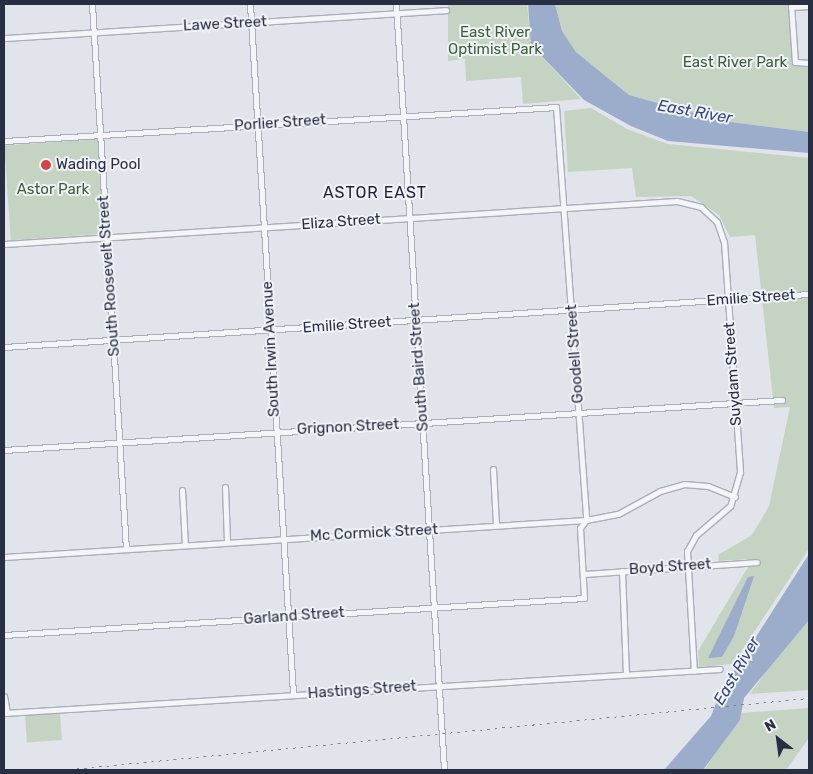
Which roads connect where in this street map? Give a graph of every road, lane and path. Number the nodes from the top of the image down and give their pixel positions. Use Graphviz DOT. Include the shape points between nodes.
graph roads {
  1 [pos="92,4"];
  2 [pos="250,4"];
  3 [pos="396,4"];
  4 [pos="791,6"];
  5 [pos="809,6"];
  6 [pos="446,10"];
  7 [pos="397,13"];
  8 [pos="251,22"];
  9 [pos="94,32"];
  10 [pos="4,38"];
  11 [pos="809,63"];
  12 [pos="556,107"];
  13 [pos="403,115"];
  14 [pos="257,125"];
  15 [pos="101,135"];
  16 [pos="4,141"];
  17 [pos="677,200"];
  18 [pos="566,208"];
  19 [pos="410,218"];
  20 [pos="264,227"];
  21 [pos="107,237"];
  22 [pos="4,244"];
  23 [pos="809,294"];
  24 [pos="728,300"];
  25 [pos="572,310"];
  26 [pos="416,320"];
  27 [pos="270,330"];
  28 [pos="113,339"];
  29 [pos="4,347"];
  30 [pos="782,400"];
  31 [pos="734,403"];
  32 [pos="578,413"];
  33 [pos="423,423"];
  34 [pos="276,432"];
  35 [pos="120,442"];
  36 [pos="4,450"];
  37 [pos="493,469"];
  38 [pos="225,487"];
  39 [pos="182,490"];
  40 [pos="735,498"];
  41 [pos="586,520"];
  42 [pos="496,525"];
  43 [pos="428,529"];
  44 [pos="281,538"];
  45 [pos="227,542"];
  46 [pos="185,545"];
  47 [pos="126,549"];
  48 [pos="4,557"];
  49 [pos="757,562"];
  50 [pos="687,566"];
  51 [pos="622,571"];
  52 [pos="583,574"];
  53 [pos="584,598"];
  54 [pos="433,607"];
  55 [pos="288,617"];
  56 [pos="4,635"];
  57 [pos="720,669"];
  58 [pos="694,671"];
  59 [pos="626,673"];
  60 [pos="438,685"];
  61 [pos="293,694"];
  62 [pos="4,696"];
  63 [pos="5,713"];
  64 [pos="444,770"];
  1 -- 9 [label="street, South Roosevelt Street"];
  2 -- 8 [label="street, South Irwin Avenue"];
  3 -- 7 [label="street, South Baird Street"];
  4 -- 5 [label="street"];
  4 -- 11 [label="street" via="795,63"];
  6 -- 7 [label="street, Lawe Street"];
  7 -- 8 [label="street, Lawe Street"];
  7 -- 13 [label="street, South Baird Street"];
  8 -- 9 [label="street, Lawe Street"];
  8 -- 14 [label="street, South Irwin Avenue"];
  9 -- 10 [label="street, Lawe Street"];
  9 -- 15 [label="street, South Roosevelt Street"];
  12 -- 13 [label="street, Porlier Street"];
  12 -- 18 [label="street, Goodell Street"];
  13 -- 14 [label="street, Porlier Street"];
  13 -- 19 [label="street, South Baird Street"];
  14 -- 15 [label="street, Porlier Street"];
  14 -- 20 [label="street, South Irwin Avenue"];
  15 -- 16 [label="street, Porlier Street"];
  15 -- 21 [label="street, South Roosevelt Street"];
  17 -- 18 [label="street, Eliza Street"];
  17 -- 24 [label="street, Suydam Street" via="702,208 721,230"];
  18 -- 19 [label="street, Eliza Street"];
  18 -- 25 [label="street, Goodell Street"];
  19 -- 20 [label="street, Eliza Street"];
  19 -- 26 [label="street, South Baird Street"];
  20 -- 21 [label="street, Eliza Street"];
  20 -- 27 [label="street, South Irwin Avenue"];
  21 -- 22 [label="street, Eliza Street"];
  21 -- 28 [label="street, South Roosevelt Street"];
  23 -- 24 [label="street, Emilie Street"];
  24 -- 25 [label="street, Emilie Street"];
  24 -- 31 [label="street, Suydam Street"];
  25 -- 26 [label="street, Emilie Street"];
  25 -- 32 [label="street, Goodell Street"];
  26 -- 27 [label="street, Emilie Street"];
  26 -- 33 [label="street, South Baird Street"];
  27 -- 28 [label="street, Emilie Street"];
  27 -- 34 [label="street, South Irwin Avenue"];
  28 -- 29 [label="street, Emilie Street"];
  28 -- 35 [label="street, South Roosevelt Street"];
  30 -- 31 [label="street, Grignon Street"];
  31 -- 32 [label="street, Grignon Street"];
  31 -- 40 [label="street, Suydam Street" via="738,454"];
  32 -- 33 [label="street, Grignon Street"];
  32 -- 41 [label="street, Goodell Street"];
  33 -- 34 [label="street, Grignon Street"];
  33 -- 43 [label="street, South Baird Street"];
  34 -- 35 [label="street, Grignon Street"];
  34 -- 44 [label="street, South Irwin Avenue"];
  35 -- 36 [label="street, Grignon Street"];
  35 -- 47 [label="street, South Roosevelt Street"];
  37 -- 42 [label="street"];
  38 -- 45 [label="street"];
  39 -- 46 [label="street"];
  40 -- 41 [label="street, Mc Cormick Street" via="708,486 676,486 618,514"];
  40 -- 50 [label="street" via="720,518 692,540"];
  41 -- 42 [label="street, Mc Cormick Street"];
  41 -- 52 [label="street, Goodell Street" via="580,528"];
  42 -- 43 [label="street, Mc Cormick Street"];
  43 -- 44 [label="street, Mc Cormick Street"];
  43 -- 54 [label="street, South Baird Street"];
  44 -- 45 [label="street, Mc Cormick Street"];
  44 -- 55 [label="street, South Irwin Avenue"];
  45 -- 46 [label="street, Mc Cormick Street"];
  46 -- 47 [label="street, Mc Cormick Street"];
  47 -- 48 [label="street, Mc Cormick Street"];
  49 -- 50 [label="street, Boyd Street"];
  50 -- 51 [label="street, Boyd Street"];
  50 -- 58 [label="street"];
  51 -- 52 [label="street, Boyd Street"];
  51 -- 59 [label="street"];
  52 -- 53 [label="street, Goodell Street"];
  53 -- 54 [label="street, Garland Street"];
  54 -- 55 [label="street, Garland Street"];
  54 -- 60 [label="street, South Baird Street"];
  55 -- 56 [label="street, Garland Street"];
  55 -- 61 [label="street, South Irwin Avenue"];
  57 -- 58 [label="street, Hastings Street"];
  58 -- 59 [label="street, Hastings Street"];
  59 -- 60 [label="street, Hastings Street"];
  60 -- 61 [label="street, Hastings Street"];
  60 -- 64 [label="street, South Baird Street"];
  61 -- 63 [label="street, Hastings Street"];
  62 -- 63 [label="street"];
}
